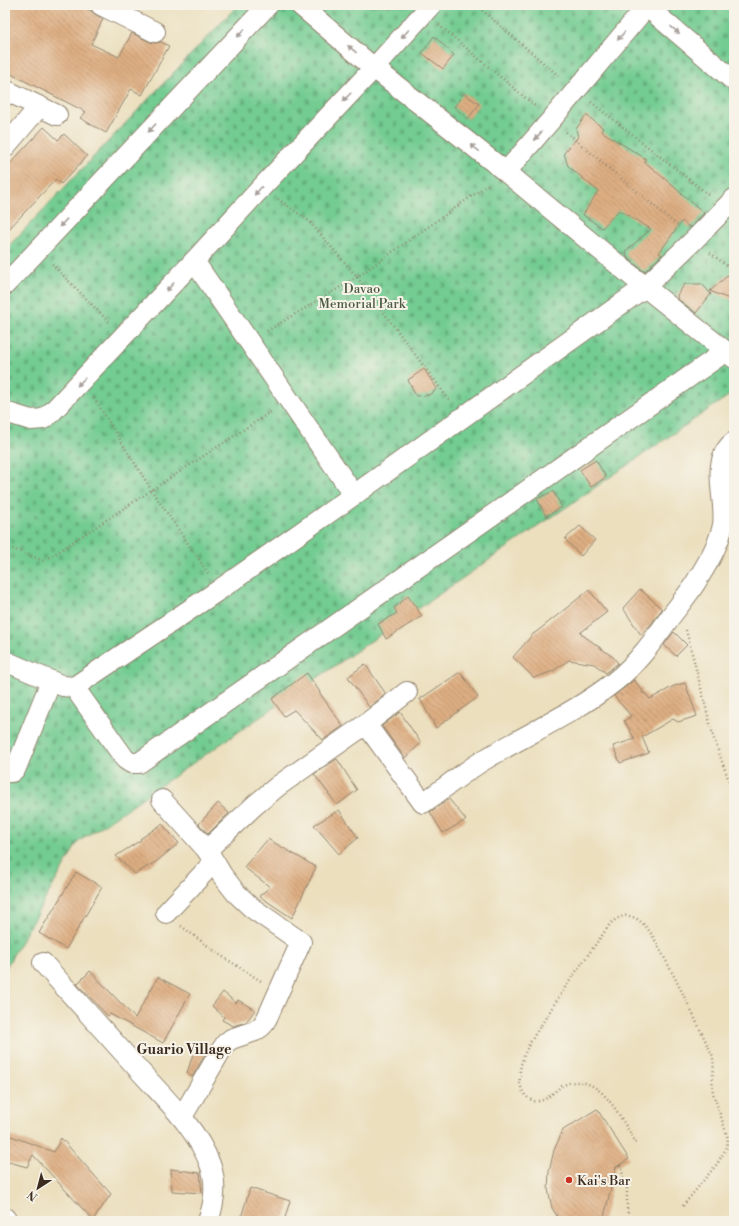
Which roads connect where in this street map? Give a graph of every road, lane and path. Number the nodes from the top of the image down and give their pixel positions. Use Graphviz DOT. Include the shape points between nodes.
graph roads {
  1 [pos="101,5"];
  2 [pos="268,5"];
  3 [pos="300,5"];
  4 [pos="476,5"];
  5 [pos="646,6"];
  6 [pos="427,9"];
  7 [pos="155,32"];
  8 [pos="374,68"];
  9 [pos="734,81"];
  10 [pos="5,90"];
  11 [pos="576,90"];
  12 [pos="39,107"];
  13 [pos="57,115"];
  14 [pos="551,120"];
  15 [pos="5,146"];
  16 [pos="506,172"];
  17 [pos="261,188"];
  18 [pos="730,204"];
  19 [pos="694,240"];
  20 [pos="38,250"];
  21 [pos="194,261"];
  22 [pos="734,272"];
  23 [pos="357,277"];
  24 [pos="5,285"];
  25 [pos="645,287"];
  26 [pos="123,337"];
  27 [pos="250,342"];
  28 [pos="730,354"];
  29 [pos="83,381"];
  30 [pos="289,399"];
  31 [pos="5,412"];
  32 [pos="461,418"];
  33 [pos="734,442"];
  34 [pos="152,491"];
  35 [pos="354,495"];
  36 [pos="5,546"];
  37 [pos="219,590"];
  38 [pos="680,604"];
  39 [pos="5,661"];
  40 [pos="51,681"];
  41 [pos="74,687"];
  42 [pos="407,692"];
  43 [pos="366,724"];
  44 [pos="5,772"];
  45 [pos="734,795"];
  46 [pos="162,800"];
  47 [pos="210,856"];
  48 [pos="166,913"];
  49 [pos="43,964"];
  50 [pos="278,991"];
  51 [pos="182,1117"];
  52 [pos="636,1143"];
  53 [pos="620,1165"];
  54 [pos="682,1207"];
  55 [pos="5,1218"];
  56 [pos="7,1221"];
  57 [pos="208,1221"];
  58 [pos="628,1221"];
  1 -- 7 [label="street"];
  2 -- 20 [label="street, one-way"];
  8 -- 3 [label="street, one-way"];
  4 -- 11 [label="path"];
  5 -- 9 [label="street, one-way"];
  5 -- 11 [label="street, one-way"];
  6 -- 8 [label="street, one-way"];
  6 -- 14 [label="path"];
  16 -- 8 [label="street, one-way"];
  8 -- 17 [label="street, one-way"];
  10 -- 12 [label="street"];
  11 -- 14 [label="street"];
  11 -- 18 [label="path"];
  12 -- 13 [label="street"];
  12 -- 15 [label="street"];
  14 -- 16 [label="street, one-way"];
  14 -- 19 [label="path"];
  16 -- 23 [label="path"];
  16 -- 25 [label="street"];
  17 -- 21 [label="street, one-way"];
  17 -- 23 [label="path" via="309,221"];
  18 -- 19 [label="street"];
  19 -- 22 [label="path"];
  19 -- 25 [label="street"];
  20 -- 24 [label="street"];
  20 -- 26 [label="path"];
  21 -- 26 [label="street, one-way"];
  21 -- 27 [label="street"];
  23 -- 27 [label="path"];
  23 -- 32 [label="path"];
  25 -- 28 [label="street"];
  25 -- 32 [label="street"];
  26 -- 29 [label="street"];
  27 -- 30 [label="street"];
  28 -- 41 [label="street" via="139,763 131,763 125,759"];
  29 -- 31 [label="street, one-way" via="43,419 31,420"];
  29 -- 34 [label="path"];
  30 -- 34 [label="path"];
  30 -- 35 [label="street"];
  32 -- 35 [label="street"];
  33 -- 38 [label="street" via="724,453 721,464 723,524 718,544 699,578"];
  34 -- 36 [label="path" via="44,562"];
  34 -- 37 [label="path"];
  35 -- 37 [label="street"];
  37 -- 41 [label="street"];
  38 -- 43 [label="street" via="642,654 614,682 560,717 489,757 423,803"];
  38 -- 45 [label="path" via="714,739"];
  39 -- 40 [label="street"];
  40 -- 41 [label="street"];
  40 -- 44 [label="street" via="16,768 12,772"];
  42 -- 43 [label="street"];
  43 -- 47 [label="street" via="255,805"];
  46 -- 47 [label="street"];
  47 -- 48 [label="street"];
  47 -- 50 [label="street" via="236,893 252,908 301,942"];
  48 -- 50 [label="path" via="220,955"];
  49 -- 51 [label="street"];
  50 -- 51 [label="street" via="262,1026 226,1043"];
  51 -- 57 [label="street" via="203,1148 210,1166 214,1198"];
  52 -- 54 [label="path" via="609,1101 590,1084 572,1082 562,1085 541,1101 526,1096 520,1088 519,1077 521,1064 530,1043 564,987 610,924 618,917 624,916 639,920 651,934 714,1061 713,1093 728,1138 727,1146 717,1164"];
  53 -- 58 [label="path" via="627,1188"];
  55 -- 56 [label="street"];
}
